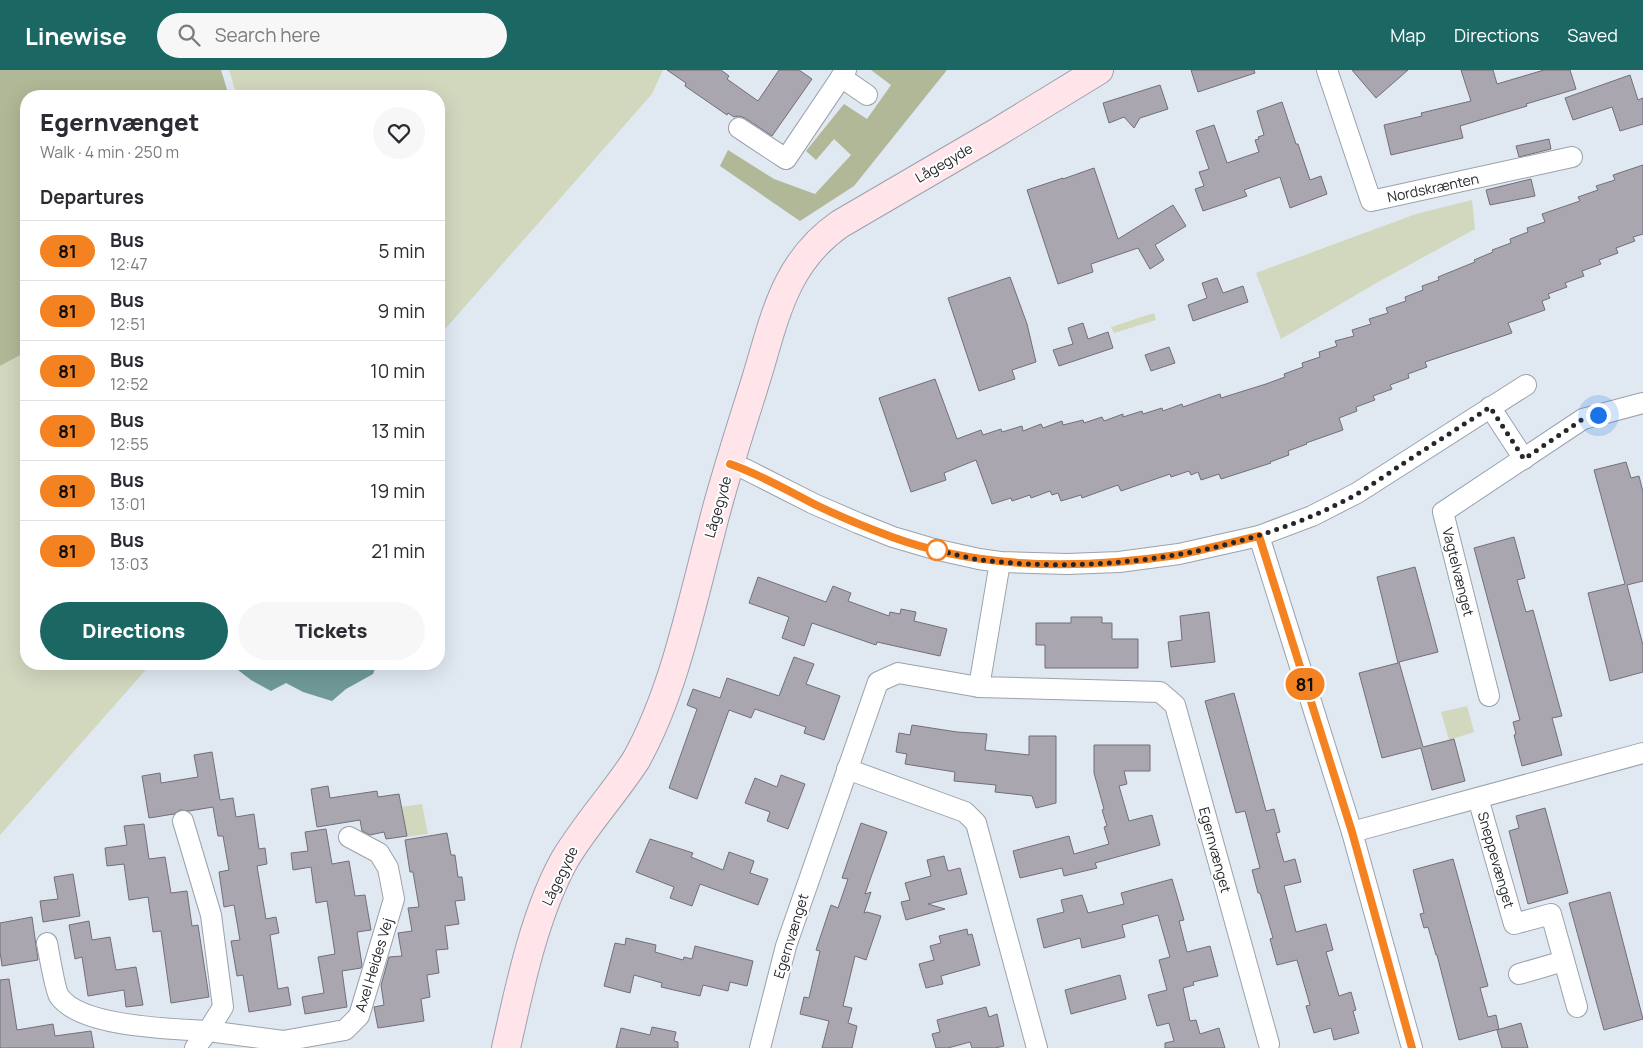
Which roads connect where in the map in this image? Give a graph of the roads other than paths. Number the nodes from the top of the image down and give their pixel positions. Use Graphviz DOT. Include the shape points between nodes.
graph roads {
  1 [pos="1100,70"];
  2 [pos="1327,70"];
  3 [pos="843,74"];
  4 [pos="867,95"];
  5 [pos="739,128"];
  6 [pos="1572,157"];
  7 [pos="1526,385"];
  8 [pos="1643,403"];
  9 [pos="1490,407"];
  10 [pos="1524,459"];
  11 [pos="730,464"];
  12 [pos="1259,536"];
  13 [pos="1000,562"];
  14 [pos="979,688"];
  15 [pos="1489,696"];
  16 [pos="1643,753"];
  17 [pos="847,769"];
  18 [pos="1478,798"];
  19 [pos="183,821"];
  20 [pos="1352,832"];
  21 [pos="349,837"];
  22 [pos="47,943"];
  23 [pos="1564,961"];
  24 [pos="1519,974"];
  25 [pos="1577,1008"];
  26 [pos="208,1032"];
  27 [pos="1269,1044"];
  28 [pos="195,1048"];
  29 [pos="506,1048"];
  30 [pos="760,1048"];
  31 [pos="1037,1048"];
  32 [pos="1412,1048"];
  1 -- 11 [label="street, Lågegyde" via="860,212 819,240 792,276 781,300"];
  2 -- 6 [label="street, Nordskrænten" via="1371,202"];
  3 -- 4 [label="street"];
  3 -- 5 [label="street" via="786,159"];
  7 -- 9 [label="street"];
  8 -- 10 [label="street, Vagtelvænget" via="1583,419"];
  9 -- 10 [label="street"];
  9 -- 12 [label="street" via="1357,494"];
  10 -- 15 [label="street, Vagtelvænget" via="1443,512"];
  11 -- 13 [label="street" via="893,537"];
  11 -- 29 [label="street, Lågegyde" via="659,710 636,760 576,843 556,877 532,942"];
  12 -- 13 [label="street" via="1179,554 1119,562"];
  12 -- 20 [label="street"];
  13 -- 14 [label="street"];
  14 -- 17 [label="street, Egernvænget" via="898,673 878,682"];
  14 -- 27 [label="street, Egernvænget" via="1160,692 1175,705"];
  16 -- 18 [label="street, Sneppevænget"];
  17 -- 30 [label="street, Egernvænget" via="786,946"];
  17 -- 31 [label="street" via="965,812 976,823"];
  18 -- 20 [label="street, Sneppevænget"];
  18 -- 23 [label="street, Sneppevænget" via="1514,924 1551,914"];
  19 -- 26 [label="street" via="211,915 223,1007"];
  20 -- 32 [label="street"];
  21 -- 26 [label="street, Axel Heides Vej" via="379,853 388,868 394,899 359,1016 345,1030 283,1041"];
  22 -- 26 [label="street, Axel Heides Vej" via="58,995 76,1011 128,1025"];
  23 -- 24 [label="street"];
  23 -- 25 [label="street, Sneppevænget"];
  26 -- 28 [label="street"];
}
